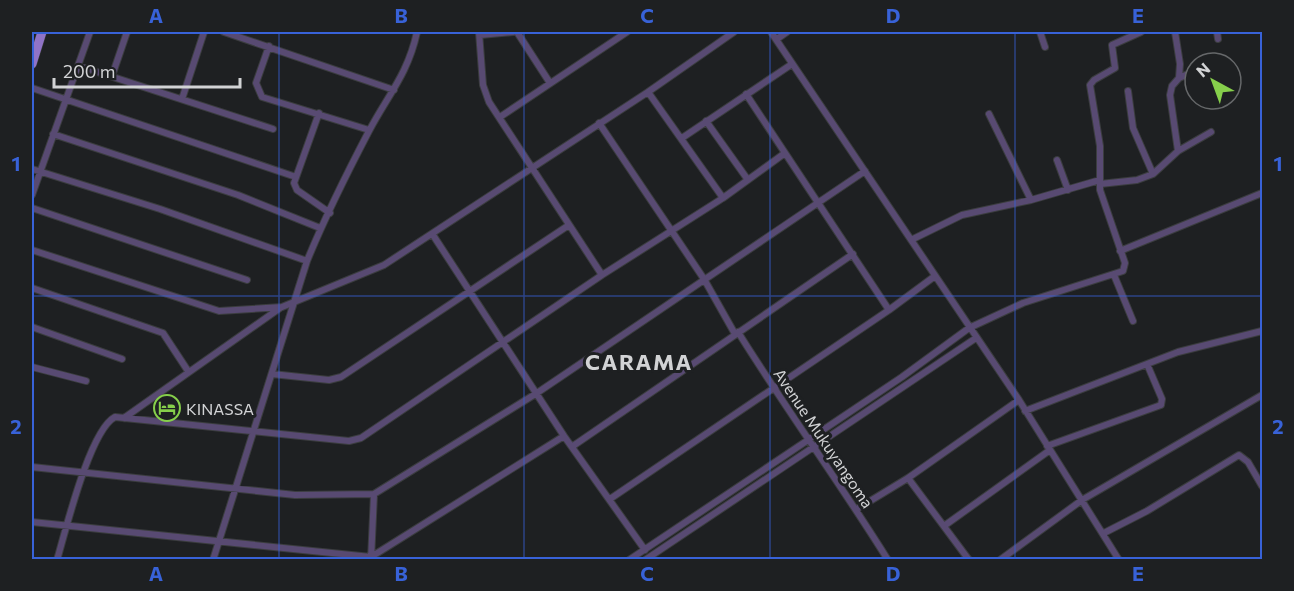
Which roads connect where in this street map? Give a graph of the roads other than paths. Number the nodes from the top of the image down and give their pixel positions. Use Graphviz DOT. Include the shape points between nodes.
graph roads {
  1 [pos="42,32"];
  2 [pos="90,32"];
  3 [pos="127,32"];
  4 [pos="204,32"];
  5 [pos="224,32"];
  6 [pos="417,32"];
  7 [pos="513,32"];
  8 [pos="517,32"];
  9 [pos="627,32"];
  10 [pos="734,32"];
  11 [pos="771,32"];
  12 [pos="787,32"];
  13 [pos="1040,32"];
  14 [pos="1141,32"];
  15 [pos="1175,32"];
  16 [pos="1217,32"];
  17 [pos="480,33"];
  18 [pos="777,39"];
  19 [pos="1218,39"];
  20 [pos="269,46"];
  21 [pos="1045,47"];
  22 [pos="32,64"];
  23 [pos="792,64"];
  24 [pos="79,66"];
  25 [pos="112,76"];
  26 [pos="1183,76"];
  27 [pos="1179,78"];
  28 [pos="550,83"];
  29 [pos="32,88"];
  30 [pos="394,90"];
  31 [pos="1128,91"];
  32 [pos="648,92"];
  33 [pos="746,94"];
  34 [pos="66,98"];
  35 [pos="182,99"];
  36 [pos="319,113"];
  37 [pos="989,114"];
  38 [pos="500,117"];
  39 [pos="706,121"];
  40 [pos="598,123"];
  41 [pos="273,129"];
  42 [pos="369,130"];
  43 [pos="1211,132"];
  44 [pos="53,134"];
  45 [pos="682,138"];
  46 [pos="1178,151"];
  47 [pos="785,153"];
  48 [pos="1057,160"];
  49 [pos="531,168"];
  50 [pos="32,169"];
  51 [pos="865,171"];
  52 [pos="39,172"];
  53 [pos="1153,174"];
  54 [pos="296,177"];
  55 [pos="748,180"];
  56 [pos="1100,182"];
  57 [pos="1068,190"];
  58 [pos="1263,193"];
  59 [pos="32,195"];
  60 [pos="723,198"];
  61 [pos="817,200"];
  62 [pos="1031,200"];
  63 [pos="32,208"];
  64 [pos="330,213"];
  65 [pos="569,225"];
  66 [pos="320,228"];
  67 [pos="671,233"];
  68 [pos="433,235"];
  69 [pos="911,240"];
  70 [pos="32,250"];
  71 [pos="1120,251"];
  72 [pos="853,254"];
  73 [pos="307,261"];
  74 [pos="602,275"];
  75 [pos="1114,275"];
  76 [pos="935,276"];
  77 [pos="704,279"];
  78 [pos="246,280"];
  79 [pos="32,288"];
  80 [pos="471,292"];
  81 [pos="295,302"];
  82 [pos="282,307"];
  83 [pos="890,310"];
  84 [pos="1133,321"];
  85 [pos="32,327"];
  86 [pos="969,328"];
  87 [pos="1263,331"];
  88 [pos="737,333"];
  89 [pos="976,338"];
  90 [pos="505,344"];
  91 [pos="122,359"];
  92 [pos="1147,364"];
  93 [pos="32,367"];
  94 [pos="188,371"];
  95 [pos="272,374"];
  96 [pos="86,381"];
  97 [pos="774,389"];
  98 [pos="537,393"];
  99 [pos="1263,395"];
  100 [pos="1018,400"];
  101 [pos="1025,411"];
  102 [pos="124,418"];
  103 [pos="253,432"];
  104 [pos="564,436"];
  105 [pos="808,439"];
  106 [pos="573,446"];
  107 [pos="813,446"];
  108 [pos="1048,448"];
  109 [pos="32,467"];
  110 [pos="83,473"];
  111 [pos="908,478"];
  112 [pos="1263,486"];
  113 [pos="235,487"];
  114 [pos="374,494"];
  115 [pos="610,499"];
  116 [pos="1082,500"];
  117 [pos="857,509"];
  118 [pos="32,522"];
  119 [pos="67,525"];
  120 [pos="944,526"];
  121 [pos="1104,533"];
  122 [pos="219,541"];
  123 [pos="644,549"];
  124 [pos="1118,557"];
  125 [pos="371,558"];
  126 [pos="649,558"];
  127 [pos="887,559"];
  128 [pos="57,560"];
  129 [pos="213,560"];
  130 [pos="629,560"];
  131 [pos="969,560"];
  132 [pos="1000,560"];
  133 [pos="1109,560"];
  1 -- 22 [label="main road"];
  2 -- 24 [label="street"];
  3 -- 25 [label="street"];
  4 -- 35 [label="street"];
  5 -- 20 [label="street"];
  6 -- 30 [label="street" via="407,69"];
  7 -- 17 [label="street"];
  8 -- 28 [label="street"];
  9 -- 28 [label="street"];
  10 -- 32 [label="street"];
  11 -- 18 [label="street"];
  12 -- 18 [label="street"];
  13 -- 21 [label="street"];
  14 -- 56 [label="street" via="1112,45 1115,68 1090,85 1100,146"];
  15 -- 27 [label="street"];
  16 -- 19 [label="street"];
  17 -- 38 [label="street" via="483,85"];
  18 -- 23 [label="street"];
  20 -- 30 [label="street"];
  20 -- 36 [label="street" via="256,83 257,91 262,97"];
  23 -- 33 [label="street"];
  23 -- 51 [label="street"];
  24 -- 25 [label="street"];
  24 -- 34 [label="street"];
  25 -- 35 [label="street"];
  26 -- 27 [label="street"];
  27 -- 46 [label="street" via="1170,90"];
  28 -- 38 [label="street"];
  29 -- 34 [label="street"];
  30 -- 42 [label="street"];
  31 -- 53 [label="street" via="1133,128"];
  32 -- 40 [label="street"];
  32 -- 45 [label="street"];
  33 -- 39 [label="street"];
  33 -- 47 [label="street"];
  34 -- 44 [label="street"];
  34 -- 54 [label="street"];
  35 -- 41 [label="street"];
  36 -- 42 [label="street"];
  36 -- 54 [label="street"];
  37 -- 62 [label="street"];
  38 -- 49 [label="street"];
  39 -- 45 [label="street"];
  39 -- 55 [label="street"];
  40 -- 49 [label="street"];
  40 -- 67 [label="street, Avenue Mukuyangoma"];
  42 -- 64 [label="street"];
  43 -- 46 [label="street"];
  44 -- 52 [label="street"];
  44 -- 66 [label="street" via="238,195"];
  45 -- 60 [label="street"];
  46 -- 53 [label="street"];
  47 -- 55 [label="street"];
  47 -- 61 [label="street"];
  48 -- 57 [label="street"];
  49 -- 65 [label="street"];
  49 -- 68 [label="street"];
  50 -- 52 [label="street"];
  51 -- 61 [label="street"];
  51 -- 69 [label="street"];
  52 -- 59 [label="street"];
  52 -- 73 [label="street" via="160,209"];
  53 -- 56 [label="street" via="1137,180"];
  54 -- 64 [label="street" via="297,190"];
  55 -- 60 [label="street"];
  56 -- 57 [label="street"];
  56 -- 71 [label="street"];
  57 -- 62 [label="street"];
  58 -- 71 [label="street"];
  60 -- 67 [label="street"];
  61 -- 72 [label="street"];
  61 -- 77 [label="street"];
  62 -- 69 [label="street" via="963,215"];
  63 -- 78 [label="street"];
  64 -- 66 [label="street"];
  65 -- 74 [label="street"];
  65 -- 80 [label="street"];
  66 -- 73 [label="street"];
  67 -- 74 [label="street"];
  67 -- 77 [label="street, Avenue Mukuyangoma"];
  68 -- 80 [label="street"];
  68 -- 81 [label="street" via="384,265"];
  69 -- 76 [label="street"];
  70 -- 82 [label="street" via="219,311"];
  71 -- 75 [label="street" via="1125,268"];
  72 -- 83 [label="street"];
  72 -- 88 [label="street"];
  73 -- 81 [label="street"];
  74 -- 90 [label="street"];
  75 -- 84 [label="street"];
  75 -- 86 [label="street" via="1023,303"];
  76 -- 83 [label="street"];
  76 -- 86 [label="street"];
  77 -- 88 [label="street, Avenue Mukuyangoma"];
  77 -- 98 [label="street"];
  79 -- 94 [label="street" via="163,333"];
  80 -- 90 [label="street"];
  80 -- 95 [label="street" via="341,376 329,380"];
  81 -- 82 [label="street"];
  81 -- 95 [label="street"];
  82 -- 94 [label="street"];
  83 -- 97 [label="street"];
  85 -- 91 [label="street"];
  86 -- 89 [label="street"];
  86 -- 105 [label="street"];
  87 -- 92 [label="street"];
  88 -- 97 [label="street, Avenue Mukuyangoma"];
  88 -- 106 [label="street"];
  89 -- 100 [label="street"];
  89 -- 107 [label="street"];
  90 -- 98 [label="street"];
  90 -- 103 [label="street" via="361,438 349,441"];
  92 -- 101 [label="street"];
  92 -- 108 [label="street" via="1161,405"];
  93 -- 96 [label="street"];
  94 -- 102 [label="street"];
  95 -- 103 [label="street"];
  97 -- 105 [label="street, Avenue Mukuyangoma"];
  97 -- 115 [label="street"];
  98 -- 104 [label="street"];
  98 -- 114 [label="street"];
  99 -- 116 [label="street"];
  100 -- 101 [label="street"];
  100 -- 111 [label="street"];
  101 -- 108 [label="street"];
  102 -- 103 [label="street"];
  102 -- 110 [label="street" via="115,417 102,427"];
  103 -- 113 [label="street"];
  104 -- 106 [label="street"];
  104 -- 125 [label="street"];
  105 -- 107 [label="street, Avenue Mukuyangoma"];
  105 -- 123 [label="street"];
  106 -- 115 [label="street"];
  107 -- 117 [label="street, Avenue Mukuyangoma"];
  107 -- 126 [label="street"];
  108 -- 116 [label="street"];
  108 -- 120 [label="street"];
  109 -- 110 [label="street"];
  110 -- 113 [label="street"];
  110 -- 119 [label="street"];
  111 -- 117 [label="street"];
  111 -- 120 [label="street"];
  112 -- 121 [label="street" via="1239,455"];
  113 -- 114 [label="street" via="295,495"];
  113 -- 122 [label="street"];
  114 -- 125 [label="street"];
  115 -- 123 [label="street"];
  116 -- 121 [label="street"];
  116 -- 132 [label="street"];
  117 -- 127 [label="street, Avenue Mukuyangoma"];
  118 -- 119 [label="street"];
  119 -- 122 [label="street"];
  119 -- 128 [label="street"];
  120 -- 131 [label="street"];
  121 -- 124 [label="street"];
  122 -- 125 [label="street"];
  122 -- 129 [label="street"];
  123 -- 126 [label="street"];
  123 -- 130 [label="street"];
  124 -- 133 [label="street"];
}
